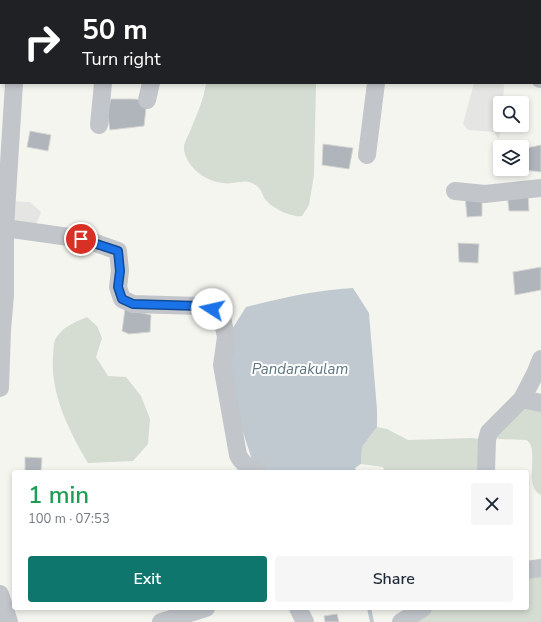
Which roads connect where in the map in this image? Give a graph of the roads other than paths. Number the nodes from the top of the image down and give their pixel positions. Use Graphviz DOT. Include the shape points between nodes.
graph roads {
  1 [pos="14,84"];
  2 [pos="103,84"];
  3 [pos="150,84"];
  4 [pos="376,84"];
  5 [pos="147,100"];
  6 [pos="99,125"];
  7 [pos="367,155"];
  8 [pos="541,188"];
  9 [pos="455,190"];
  10 [pos="5,228"];
  11 [pos="2,251"];
  12 [pos="541,359"];
  13 [pos="0,388"];
  14 [pos="522,398"];
  15 [pos="541,403"];
  16 [pos="254,470"];
  17 [pos="486,470"];
  18 [pos="541,568"];
  19 [pos="529,570"];
  20 [pos="0,594"];
  21 [pos="200,610"];
  22 [pos="299,610"];
  23 [pos="420,610"];
  24 [pos="9,622"];
  25 [pos="161,622"];
  26 [pos="305,622"];
  27 [pos="401,622"];
  1 -- 10 [label="street"];
  2 -- 6 [label="street"];
  3 -- 5 [label="street"];
  4 -- 7 [label="street"];
  8 -- 9 [label="street" via="485,194"];
  10 -- 11 [label="street"];
  10 -- 16 [label="street" via="69,237 118,251 118,287 122,299 133,304 199,306 212,309 222,317 226,337 222,365 238,455 240,461"];
  11 -- 13 [label="street" via="5,295"];
  12 -- 14 [label="street" via="536,374"];
  14 -- 15 [label="street"];
  14 -- 17 [label="street" via="489,432"];
  18 -- 19 [label="street"];
  20 -- 24 [label="street"];
  21 -- 25 [label="street"];
  22 -- 26 [label="street"];
  23 -- 27 [label="street"];
}
